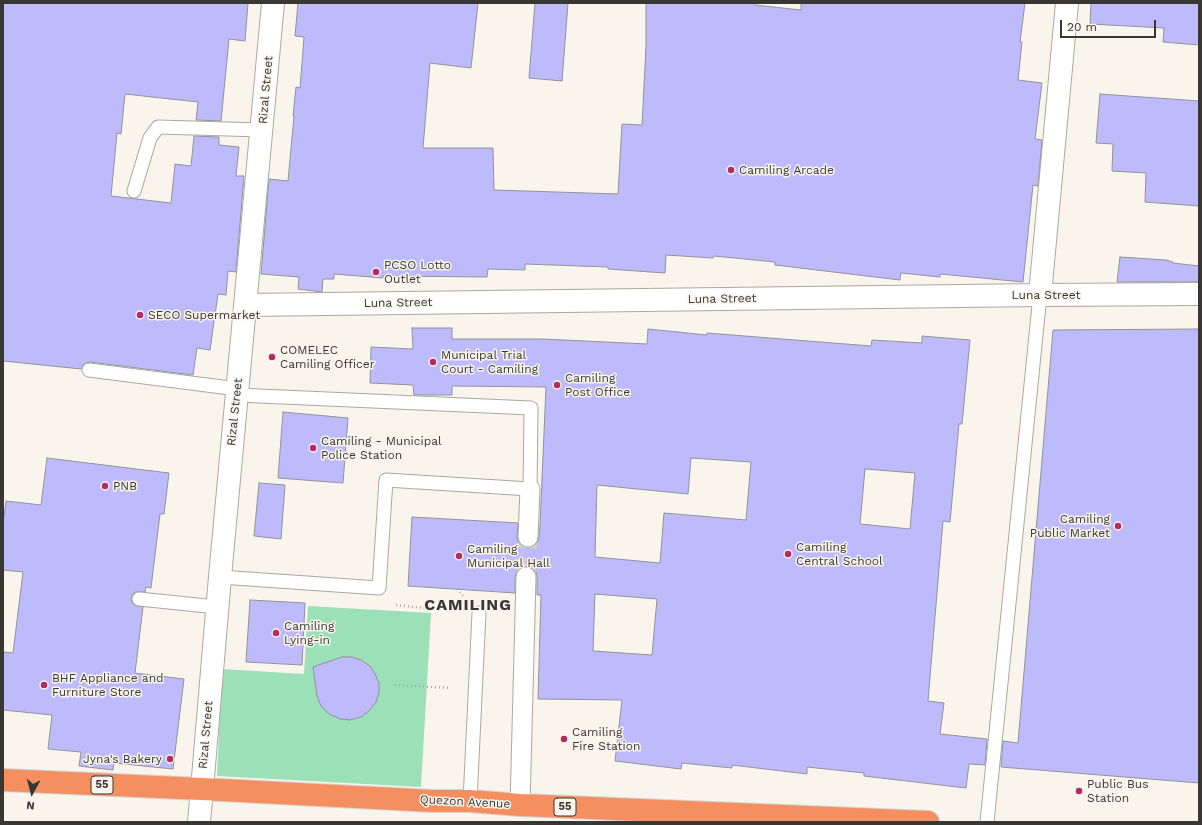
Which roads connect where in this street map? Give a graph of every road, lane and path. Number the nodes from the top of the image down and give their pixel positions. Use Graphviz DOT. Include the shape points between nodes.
graph roads {
  1 [pos="273,3"];
  2 [pos="1067,3"];
  3 [pos="262,130"];
  4 [pos="134,191"];
  5 [pos="1199,294"];
  6 [pos="1040,295"];
  7 [pos="246,305"];
  8 [pos="89,370"];
  9 [pos="237,392"];
  10 [pos="530,489"];
  11 [pos="528,537"];
  12 [pos="220,577"];
  13 [pos="526,577"];
  14 [pos="378,588"];
  15 [pos="139,599"];
  16 [pos="217,606"];
  17 [pos="479,613"];
  18 [pos="395,685"];
  19 [pos="476,689"];
  20 [pos="3,780"];
  21 [pos="202,789"];
  22 [pos="470,801"];
  23 [pos="520,805"];
  24 [pos="602,815"];
  25 [pos="199,822"];
  26 [pos="928,822"];
  27 [pos="987,822"];
  1 -- 3 [label="street, Rizal Street"];
  2 -- 6 [label="street"];
  3 -- 4 [label="lane" via="158,127 150,138"];
  3 -- 7 [label="street, Rizal Street"];
  5 -- 6 [label="street, Luna Street"];
  6 -- 7 [label="street, Luna Street"];
  6 -- 27 [label="lane"];
  7 -- 9 [label="street, Rizal Street"];
  8 -- 9 [label="lane"];
  9 -- 10 [label="lane" via="531,408"];
  9 -- 12 [label="street, Rizal Street"];
  10 -- 11 [label="street"];
  10 -- 14 [label="lane" via="386,480"];
  12 -- 14 [label="lane"];
  12 -- 16 [label="street, Rizal Street"];
  13 -- 23 [label="street"];
  14 -- 17 [label="path" via="378,603"];
  15 -- 16 [label="lane"];
  16 -- 21 [label="street, Rizal Street"];
  17 -- 19 [label="lane"];
  18 -- 19 [label="path"];
  19 -- 22 [label="lane"];
  20 -- 21 [label="highway, Quezon Avenue / 55"];
  21 -- 22 [label="highway, Quezon Avenue / 55"];
  21 -- 25 [label="street, Rizal Street"];
  22 -- 23 [label="highway, Quezon Avenue / 55"];
  23 -- 24 [label="highway, Quezon Avenue / 55"];
  24 -- 26 [label="highway, Quezon Avenue / 55"];
}
